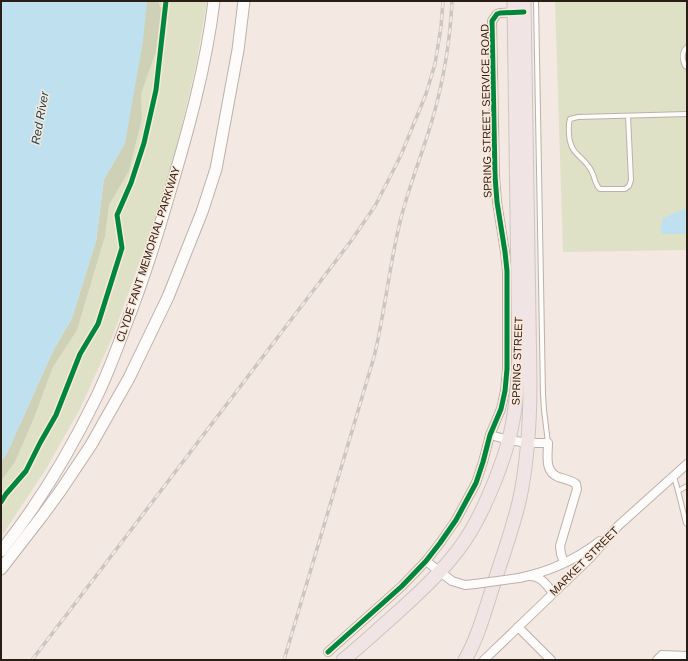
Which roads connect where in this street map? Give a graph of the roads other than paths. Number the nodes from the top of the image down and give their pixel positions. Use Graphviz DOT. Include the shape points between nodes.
graph roads {
  1 [pos="214,1"];
  2 [pos="244,1"];
  3 [pos="536,1"];
  4 [pos="519,7"];
  5 [pos="687,47"];
  6 [pos="687,67"];
  7 [pos="687,114"];
  8 [pos="628,116"];
  9 [pos="490,435"];
  10 [pos="509,440"];
  11 [pos="528,443"];
  12 [pos="548,443"];
  13 [pos="687,464"];
  14 [pos="673,476"];
  15 [pos="687,486"];
  16 [pos="678,491"];
  17 [pos="687,524"];
  18 [pos="618,526"];
  19 [pos="1,551"];
  20 [pos="426,561"];
  21 [pos="564,562"];
  22 [pos="1,569"];
  23 [pos="439,572"];
  24 [pos="528,576"];
  25 [pos="553,593"];
  26 [pos="518,627"];
  27 [pos="328,652"];
  28 [pos="687,656"];
  29 [pos="343,660"];
  30 [pos="465,660"];
  31 [pos="484,660"];
  32 [pos="551,660"];
  33 [pos="657,660"];
  1 -- 19 [label="main road, CLYDE FANT MEMORIAL PARKWAY" via="200,82 182,152 150,258 118,346 76,438 28,515"];
  2 -- 22 [label="main road" via="238,50 216,170 168,297 126,384 91,445 61,490"];
  3 -- 12 [label="lane" via="543,394"];
  4 -- 9 [label="street, SPRING STREET SERVICE ROAD" via="497,14 492,22 495,176 507,271 507,369 501,409"];
  4 -- 10 [label="main road, SPRING STREET" via="519,356 516,402"];
  4 -- 11 [label="main road, SPRING STREET" via="530,381"];
  5 -- 6 [label="lane" via="682,54 682,60"];
  7 -- 8 [label="lane"];
  8 -- 8 [label="lane" via="578,117 570,119 568,124 570,143 574,152 587,164 600,189 625,189 629,186 631,180"];
  9 -- 10 [label="street"];
  9 -- 20 [label="street, SPRING STREET SERVICE ROAD" via="476,483 456,520"];
  10 -- 11 [label="street"];
  10 -- 23 [label="main road, SPRING STREET" via="482,512 451,560"];
  11 -- 12 [label="street"];
  11 -- 30 [label="main road, SPRING STREET" via="519,500 510,534 478,633"];
  12 -- 21 [label="street" via="550,470 576,484 577,489 560,546"];
  13 -- 14 [label="street, MARKET STREET"];
  14 -- 16 [label="lane"];
  14 -- 18 [label="street, MARKET STREET"];
  15 -- 16 [label="lane"];
  16 -- 17 [label="lane"];
  18 -- 21 [label="street" via="592,547"];
  18 -- 25 [label="street, MARKET STREET" via="590,558"];
  20 -- 23 [label="street"];
  20 -- 27 [label="street, SPRING STREET SERVICE ROAD"];
  21 -- 24 [label="street"];
  23 -- 24 [label="street, bridge" via="452,581 465,585"];
  23 -- 29 [label="main road, SPRING STREET"];
  24 -- 25 [label="street" via="539,578"];
  25 -- 26 [label="street, MARKET STREET"];
  26 -- 31 [label="street, MARKET STREET"];
  26 -- 32 [label="street"];
  28 -- 33 [label="street" via="662,655"];
}
